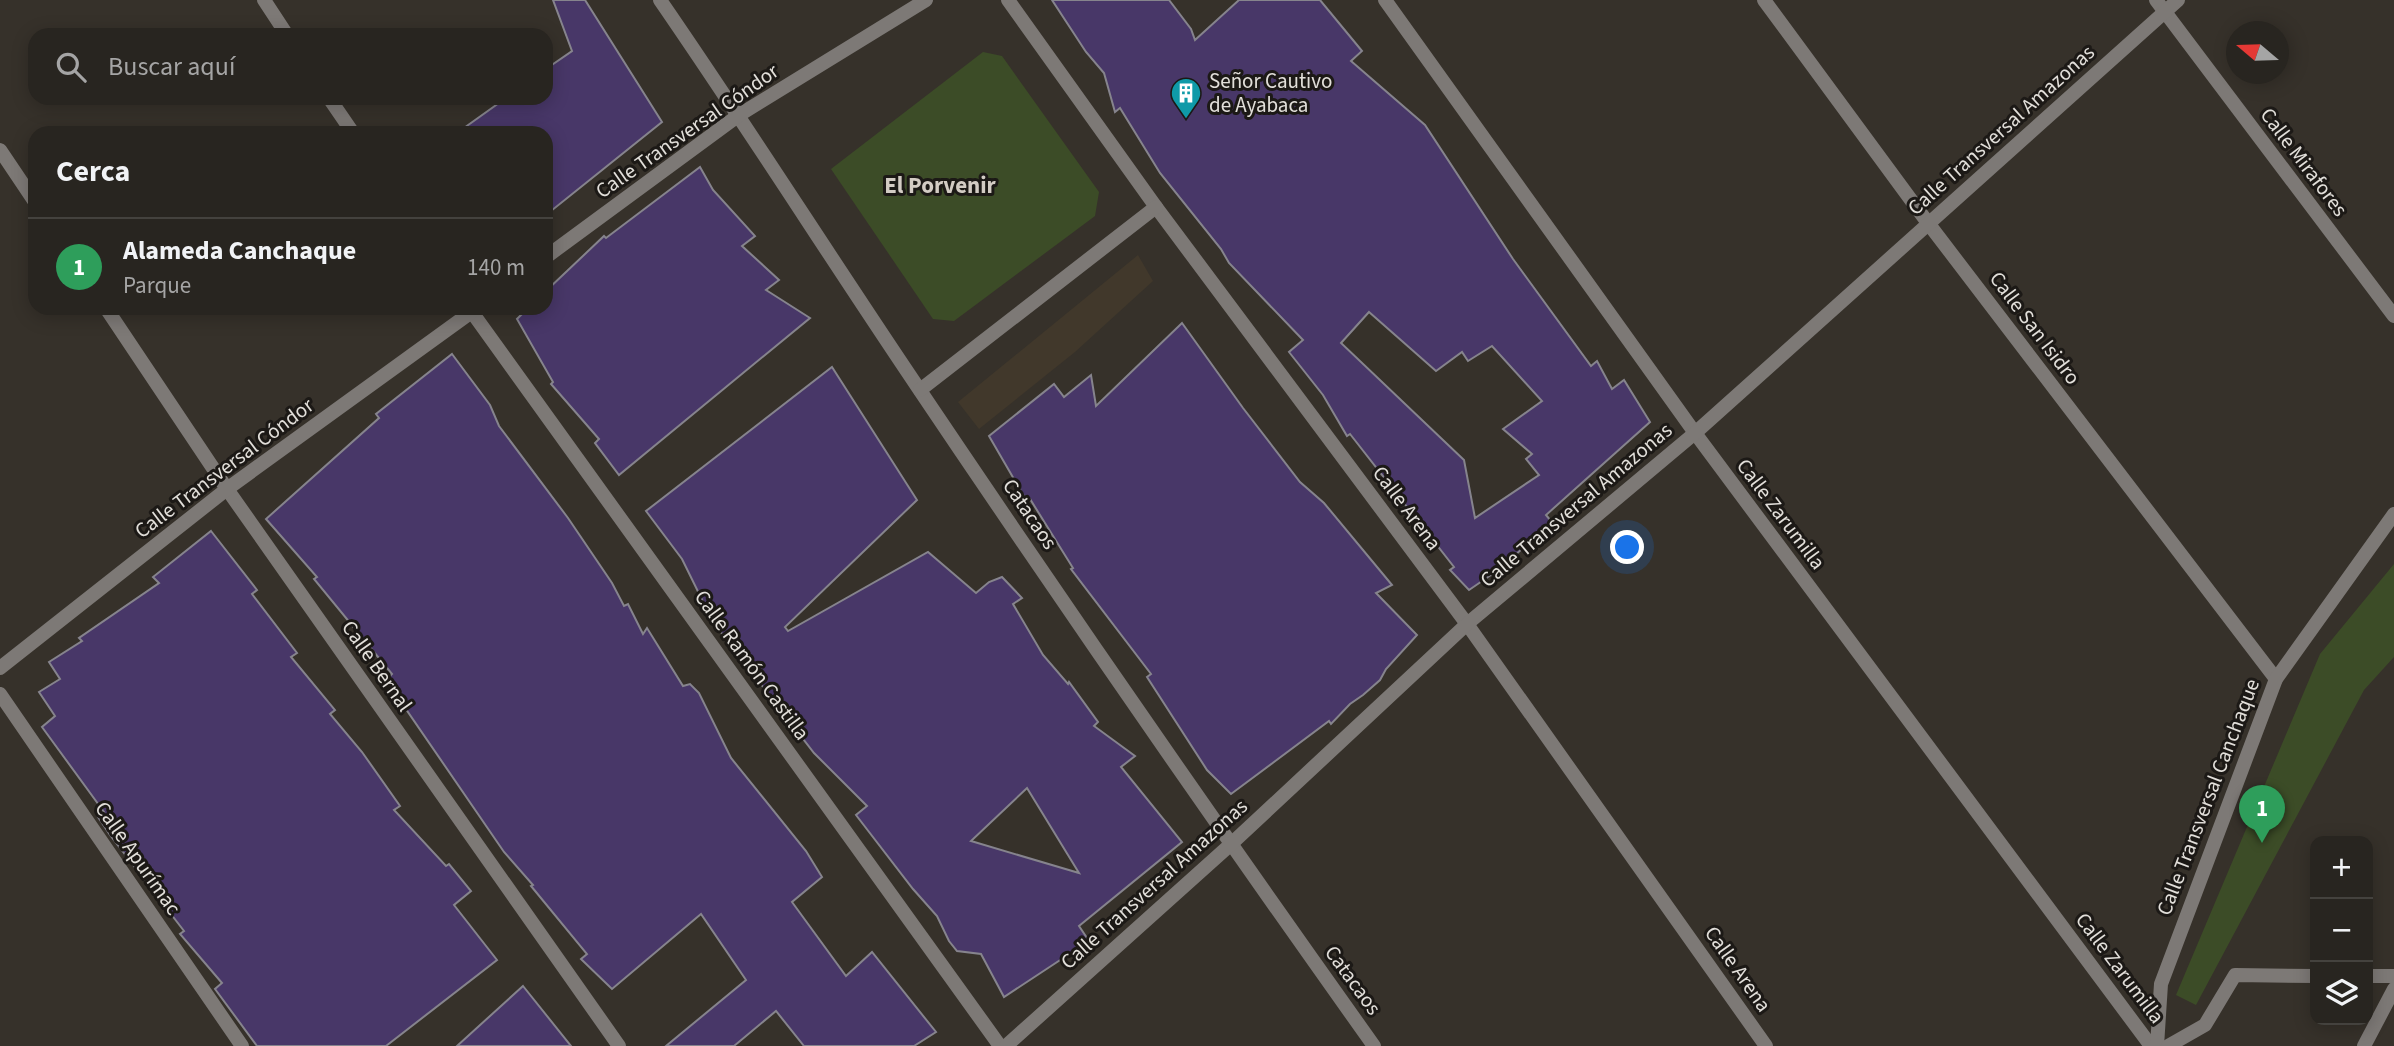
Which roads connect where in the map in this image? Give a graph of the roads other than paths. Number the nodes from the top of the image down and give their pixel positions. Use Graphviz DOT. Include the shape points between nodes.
graph roads {
  1 [pos="264,0"];
  2 [pos="660,0"];
  3 [pos="926,0"];
  4 [pos="1008,0"];
  5 [pos="1385,0"];
  6 [pos="1764,0"];
  7 [pos="2178,0"];
  8 [pos="2160,6"];
  9 [pos="282,28"];
  10 [pos="334,105"];
  11 [pos="739,115"];
  12 [pos="348,126"];
  13 [pos="0,150"];
  14 [pos="28,192"];
  15 [pos="1156,206"];
  16 [pos="1928,223"];
  17 [pos="553,252"];
  18 [pos="111,315"];
  19 [pos="465,315"];
  20 [pos="477,315"];
  21 [pos="2394,316"];
  22 [pos="920,390"];
  23 [pos="1695,433"];
  24 [pos="227,489"];
  25 [pos="2394,514"];
  26 [pos="1467,624"];
  27 [pos="0,668"];
  28 [pos="2276,679"];
  29 [pos="0,694"];
  30 [pos="1230,845"];
  31 [pos="2310,976"];
  32 [pos="2373,976"];
  33 [pos="2394,976"];
  34 [pos="2394,989"];
  35 [pos="242,1046"];
  36 [pos="619,1046"];
  37 [pos="1000,1046"];
  38 [pos="1006,1046"];
  39 [pos="1374,1046"];
  40 [pos="1766,1046"];
  41 [pos="2154,1046"];
  42 [pos="2168,1046"];
  43 [pos="2364,1046"];
  1 -- 9 [label="street"];
  2 -- 11 [label="street, Catacaos"];
  3 -- 11 [label="street, Calle Transversal Cóndor"];
  4 -- 15 [label="street, Calle Arena"];
  5 -- 23 [label="street, Calle Zarumilla"];
  6 -- 16 [label="street, Calle San Isidro"];
  7 -- 8 [label="street, Calle Transversal Amazonas"];
  8 -- 16 [label="street, Calle Transversal Amazonas"];
  8 -- 21 [label="street, Calle Mirafores"];
  10 -- 12 [label="street"];
  11 -- 17 [label="street, Calle Transversal Cóndor"];
  11 -- 22 [label="street, Catacaos"];
  13 -- 14 [label="street"];
  15 -- 22 [label="street"];
  15 -- 26 [label="street, Calle Arena"];
  16 -- 23 [label="street, Calle Transversal Amazonas"];
  16 -- 28 [label="street, Calle San Isidro"];
  18 -- 24 [label="street, Calle Bernal"];
  19 -- 24 [label="street, Calle Transversal Cóndor"];
  20 -- 37 [label="street, Calle Ramón Castilla"];
  22 -- 30 [label="street, Catacaos"];
  23 -- 26 [label="street, Calle Transversal Amazonas"];
  23 -- 41 [label="street, Calle Zarumilla"];
  24 -- 27 [label="street, Calle Transversal Cóndor"];
  24 -- 36 [label="street, Calle Bernal"];
  25 -- 28 [label="street, Calle Transversal Canchaque"];
  26 -- 30 [label="street, Calle Transversal Amazonas"];
  26 -- 40 [label="street, Calle Arena"];
  28 -- 41 [label="street, Calle Transversal Canchaque" via="2161,984"];
  29 -- 35 [label="street, Calle Apurímac"];
  30 -- 38 [label="street, Calle Transversal Amazonas"];
  30 -- 39 [label="street, Catacaos"];
  31 -- 42 [label="street" via="2235,975 2205,1025"];
  32 -- 33 [label="street"];
  34 -- 43 [label="street"];
}
